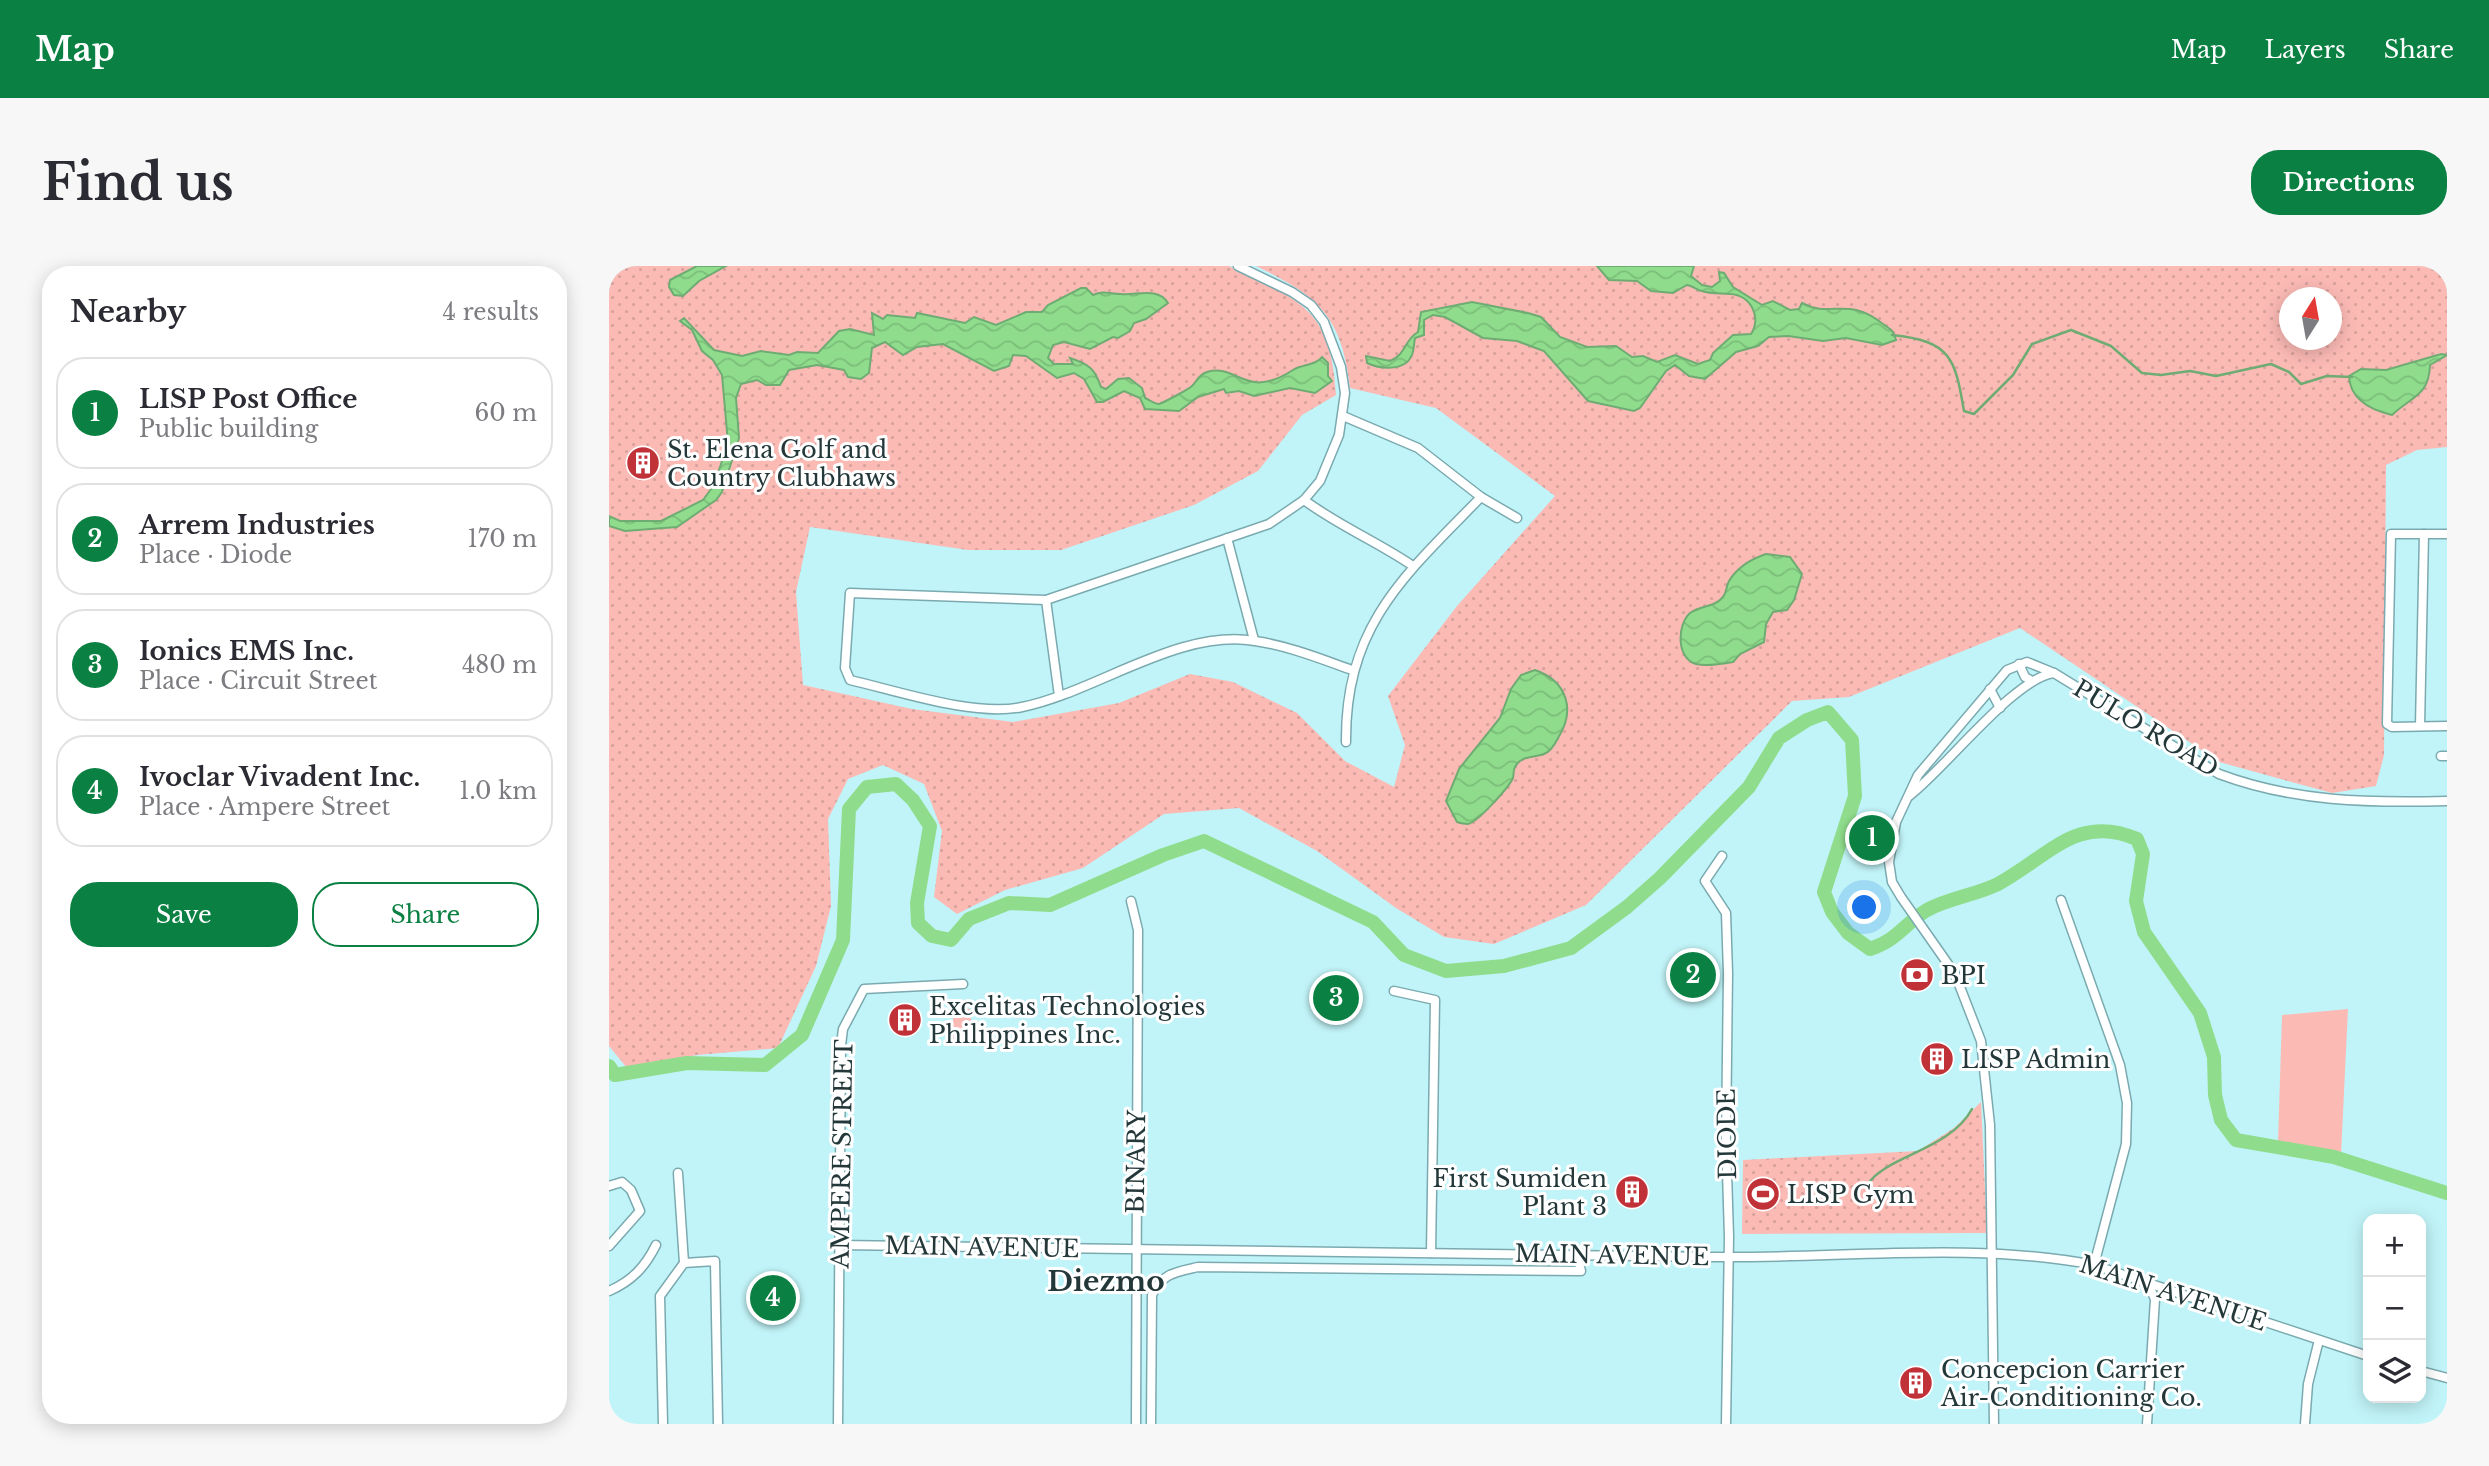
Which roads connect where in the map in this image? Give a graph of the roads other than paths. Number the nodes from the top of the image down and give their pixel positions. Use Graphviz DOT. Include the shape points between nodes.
graph roads {
  1 [pos="1238,266"];
  2 [pos="1343,416"];
  3 [pos="1481,497"];
  4 [pos="1304,500"];
  5 [pos="1517,518"];
  6 [pos="2424,534"];
  7 [pos="2447,534"];
  8 [pos="1227,538"];
  9 [pos="1413,566"];
  10 [pos="1046,600"];
  11 [pos="1254,640"];
  12 [pos="2019,664"];
  13 [pos="1352,670"];
  14 [pos="2054,673"];
  15 [pos="2032,681"];
  16 [pos="1990,689"];
  17 [pos="1059,696"];
  18 [pos="2000,708"];
  19 [pos="2420,726"];
  20 [pos="2447,726"];
  21 [pos="1346,742"];
  22 [pos="1908,797"];
  23 [pos="2447,801"];
  24 [pos="1722,856"];
  25 [pos="2061,900"];
  26 [pos="1131,901"];
  27 [pos="963,984"];
  28 [pos="1394,991"];
  29 [pos="678,1173"];
  30 [pos="609,1186"];
  31 [pos="656,1245"];
  32 [pos="840,1245"];
  33 [pos="609,1246"];
  34 [pos="1135,1248"];
  35 [pos="1431,1253"];
  36 [pos="1991,1253"];
  37 [pos="1577,1255"];
  38 [pos="1729,1257"];
  39 [pos="684,1263"];
  40 [pos="2094,1265"];
  41 [pos="2148,1284"];
  42 [pos="609,1291"];
  43 [pos="2319,1339"];
  44 [pos="2363,1354"];
  45 [pos="2426,1372"];
  46 [pos="2447,1378"];
  47 [pos="663,1424"];
  48 [pos="718,1424"];
  49 [pos="838,1424"];
  50 [pos="1136,1424"];
  51 [pos="1151,1424"];
  52 [pos="1726,1424"];
  53 [pos="1994,1424"];
  54 [pos="2147,1424"];
  55 [pos="2305,1424"];
  1 -- 2 [label="street" via="1292,292 1311,305 1324,322 1341,367"];
  2 -- 3 [label="street" via="1418,448"];
  2 -- 4 [label="street" via="1320,481"];
  3 -- 5 [label="street"];
  3 -- 9 [label="street"];
  4 -- 8 [label="street" via="1269,524"];
  4 -- 9 [label="street"];
  6 -- 7 [label="street"];
  6 -- 19 [label="street"];
  6 -- 19 [label="street" via="2391,534 2387,724"];
  8 -- 10 [label="street"];
  8 -- 11 [label="street"];
  9 -- 13 [label="street" via="1376,615"];
  10 -- 17 [label="street"];
  10 -- 17 [label="street" via="850,593 845,668 850,680 964,707 1020,708"];
  11 -- 13 [label="street"];
  11 -- 17 [label="street" via="1190,645"];
  12 -- 14 [label="street, PULO ROAD" via="2038,665"];
  12 -- 15 [label="street"];
  12 -- 16 [label="street"];
  13 -- 21 [label="street"];
  14 -- 15 [label="street"];
  14 -- 23 [label="street, PULO ROAD" via="2218,774 2327,801"];
  15 -- 18 [label="street"];
  16 -- 18 [label="street"];
  16 -- 22 [label="street" via="1932,756"];
  18 -- 22 [label="street" via="1933,778"];
  19 -- 20 [label="street"];
  22 -- 36 [label="street" via="1896,822 1889,862 1892,882 1955,974 1981,1041 1990,1125"];
  24 -- 38 [label="street, DIODE" via="1705,881 1726,913"];
  25 -- 40 [label="street" via="2120,1065 2127,1103 2126,1144"];
  26 -- 34 [label="street, BINARY" via="1138,930"];
  27 -- 32 [label="street, AMPERE STREET" via="864,989 851,1012 841,1045"];
  28 -- 35 [label="street" via="1435,1000"];
  29 -- 39 [label="street"];
  30 -- 33 [label="street" via="622,1182 632,1190 640,1211"];
  31 -- 42 [label="street" via="627,1283"];
  32 -- 34 [label="street, MAIN AVENUE"];
  32 -- 49 [label="street, AMPERE STREET"];
  34 -- 35 [label="street, MAIN AVENUE"];
  34 -- 50 [label="street, BINARY"];
  35 -- 37 [label="street, MAIN AVENUE"];
  36 -- 38 [label="street, MAIN AVENUE"];
  36 -- 40 [label="street, MAIN AVENUE" via="2049,1256"];
  36 -- 53 [label="street"];
  37 -- 38 [label="street, MAIN AVENUE"];
  37 -- 51 [label="street" via="1581,1271 1198,1267 1169,1273 1152,1295"];
  38 -- 52 [label="street, DIODE"];
  39 -- 47 [label="street" via="660,1296"];
  39 -- 48 [label="street" via="715,1261"];
  40 -- 41 [label="street, MAIN AVENUE"];
  41 -- 43 [label="street, MAIN AVENUE"];
  41 -- 54 [label="street" via="2155,1299"];
  43 -- 44 [label="street, MAIN AVENUE"];
  43 -- 55 [label="street" via="2308,1384"];
  45 -- 46 [label="street"];
}
